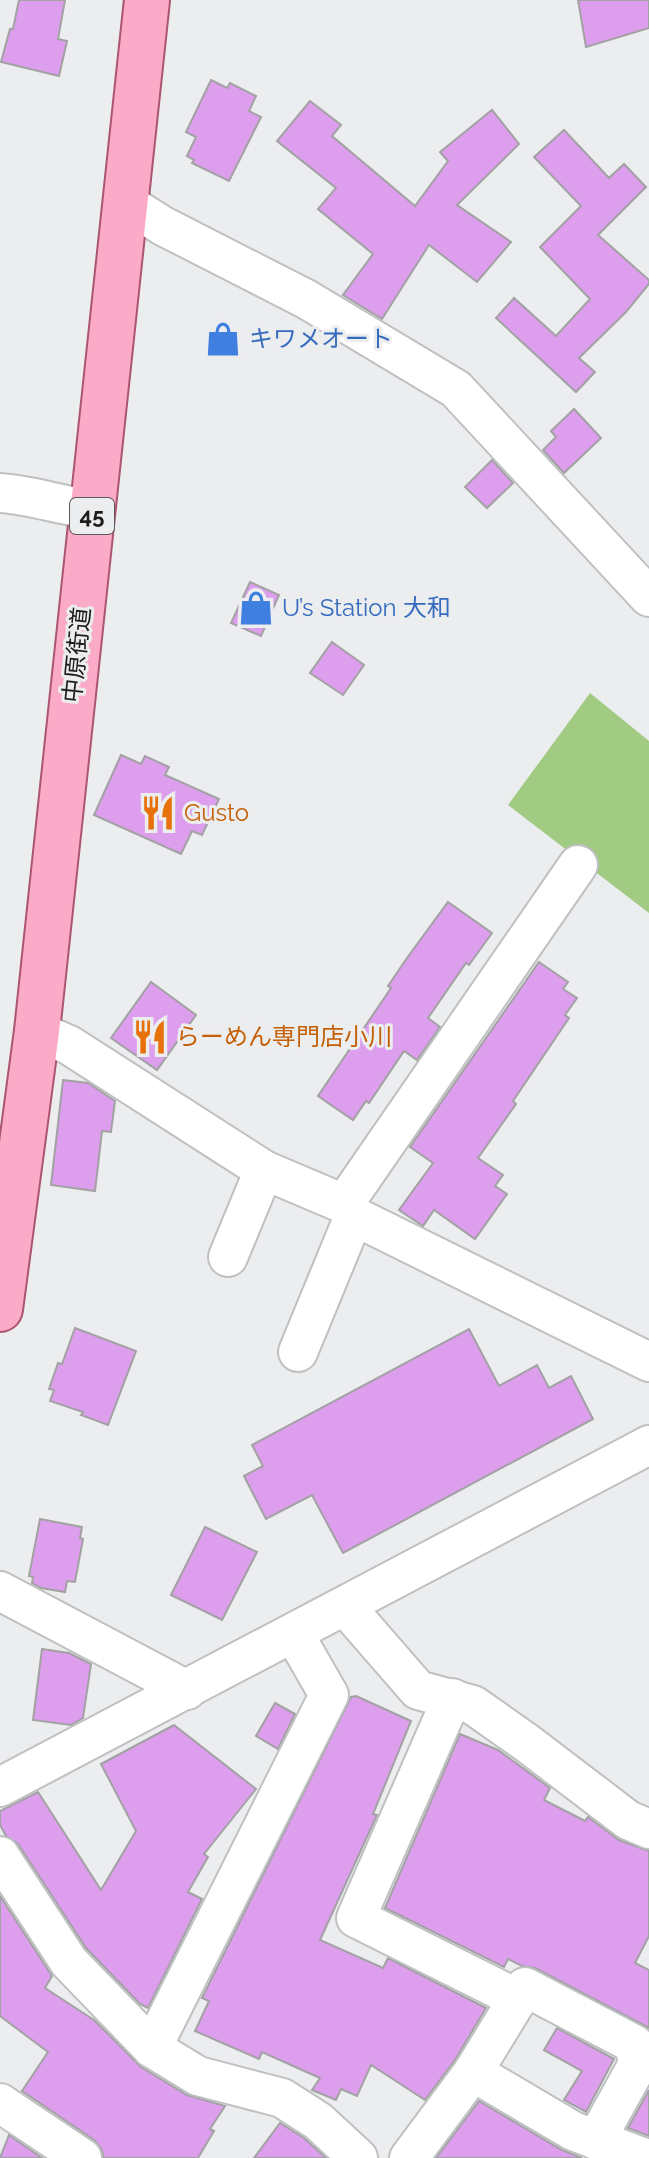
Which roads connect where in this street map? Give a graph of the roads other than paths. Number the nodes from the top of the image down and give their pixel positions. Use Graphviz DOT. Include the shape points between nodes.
graph roads {
  1 [pos="147,0"];
  2 [pos="125,202"];
  3 [pos="0,493"];
  4 [pos="93,509"];
  5 [pos="649,597"];
  6 [pos="578,865"];
  7 [pos="37,1031"];
  8 [pos="264,1170"];
  9 [pos="349,1210"];
  10 [pos="228,1257"];
  11 [pos="0,1309"];
  12 [pos="644,1350"];
  13 [pos="298,1352"];
  14 [pos="649,1445"];
  15 [pos="0,1591"];
  16 [pos="345,1606"];
  17 [pos="294,1634"];
  18 [pos="187,1690"];
  19 [pos="452,1698"];
  20 [pos="0,1787"];
  21 [pos="649,1829"];
  22 [pos="0,1856"];
  23 [pos="518,1999"];
  24 [pos="152,2048"];
  25 [pos="473,2072"];
  26 [pos="0,2103"];
  27 [pos="596,2140"];
  28 [pos="82,2158"];
  29 [pos="358,2158"];
  30 [pos="409,2158"];
  31 [pos="645,2158"];
  1 -- 2 [label="main road, 中原街道 / 45"];
  2 -- 4 [label="main road, 中原街道 / 45"];
  2 -- 5 [label="street" via="306,299 456,389"];
  3 -- 4 [label="street"];
  4 -- 7 [label="main road, 中原街道 / 45"];
  6 -- 9 [label="street"];
  7 -- 8 [label="street" via="69,1045"];
  7 -- 11 [label="main road, 中原街道 / 45"];
  8 -- 9 [label="street"];
  8 -- 10 [label="street"];
  9 -- 12 [label="street"];
  9 -- 13 [label="street"];
  14 -- 16 [label="street"];
  15 -- 18 [label="street"];
  16 -- 17 [label="street"];
  16 -- 19 [label="street" via="418,1690"];
  17 -- 18 [label="street"];
  17 -- 24 [label="street" via="329,1695"];
  18 -- 20 [label="street"];
  19 -- 21 [label="street" via="473,1705 628,1820"];
  19 -- 23 [label="street" via="356,1918"];
  22 -- 24 [label="street" via="69,1962"];
  23 -- 25 [label="street"];
  23 -- 27 [label="street" via="525,1987 634,2044 638,2064"];
  24 -- 29 [label="street" via="198,2076 282,2098 318,2121"];
  25 -- 27 [label="street"];
  25 -- 30 [label="street"];
  26 -- 28 [label="street"];
  27 -- 31 [label="street"];
}
